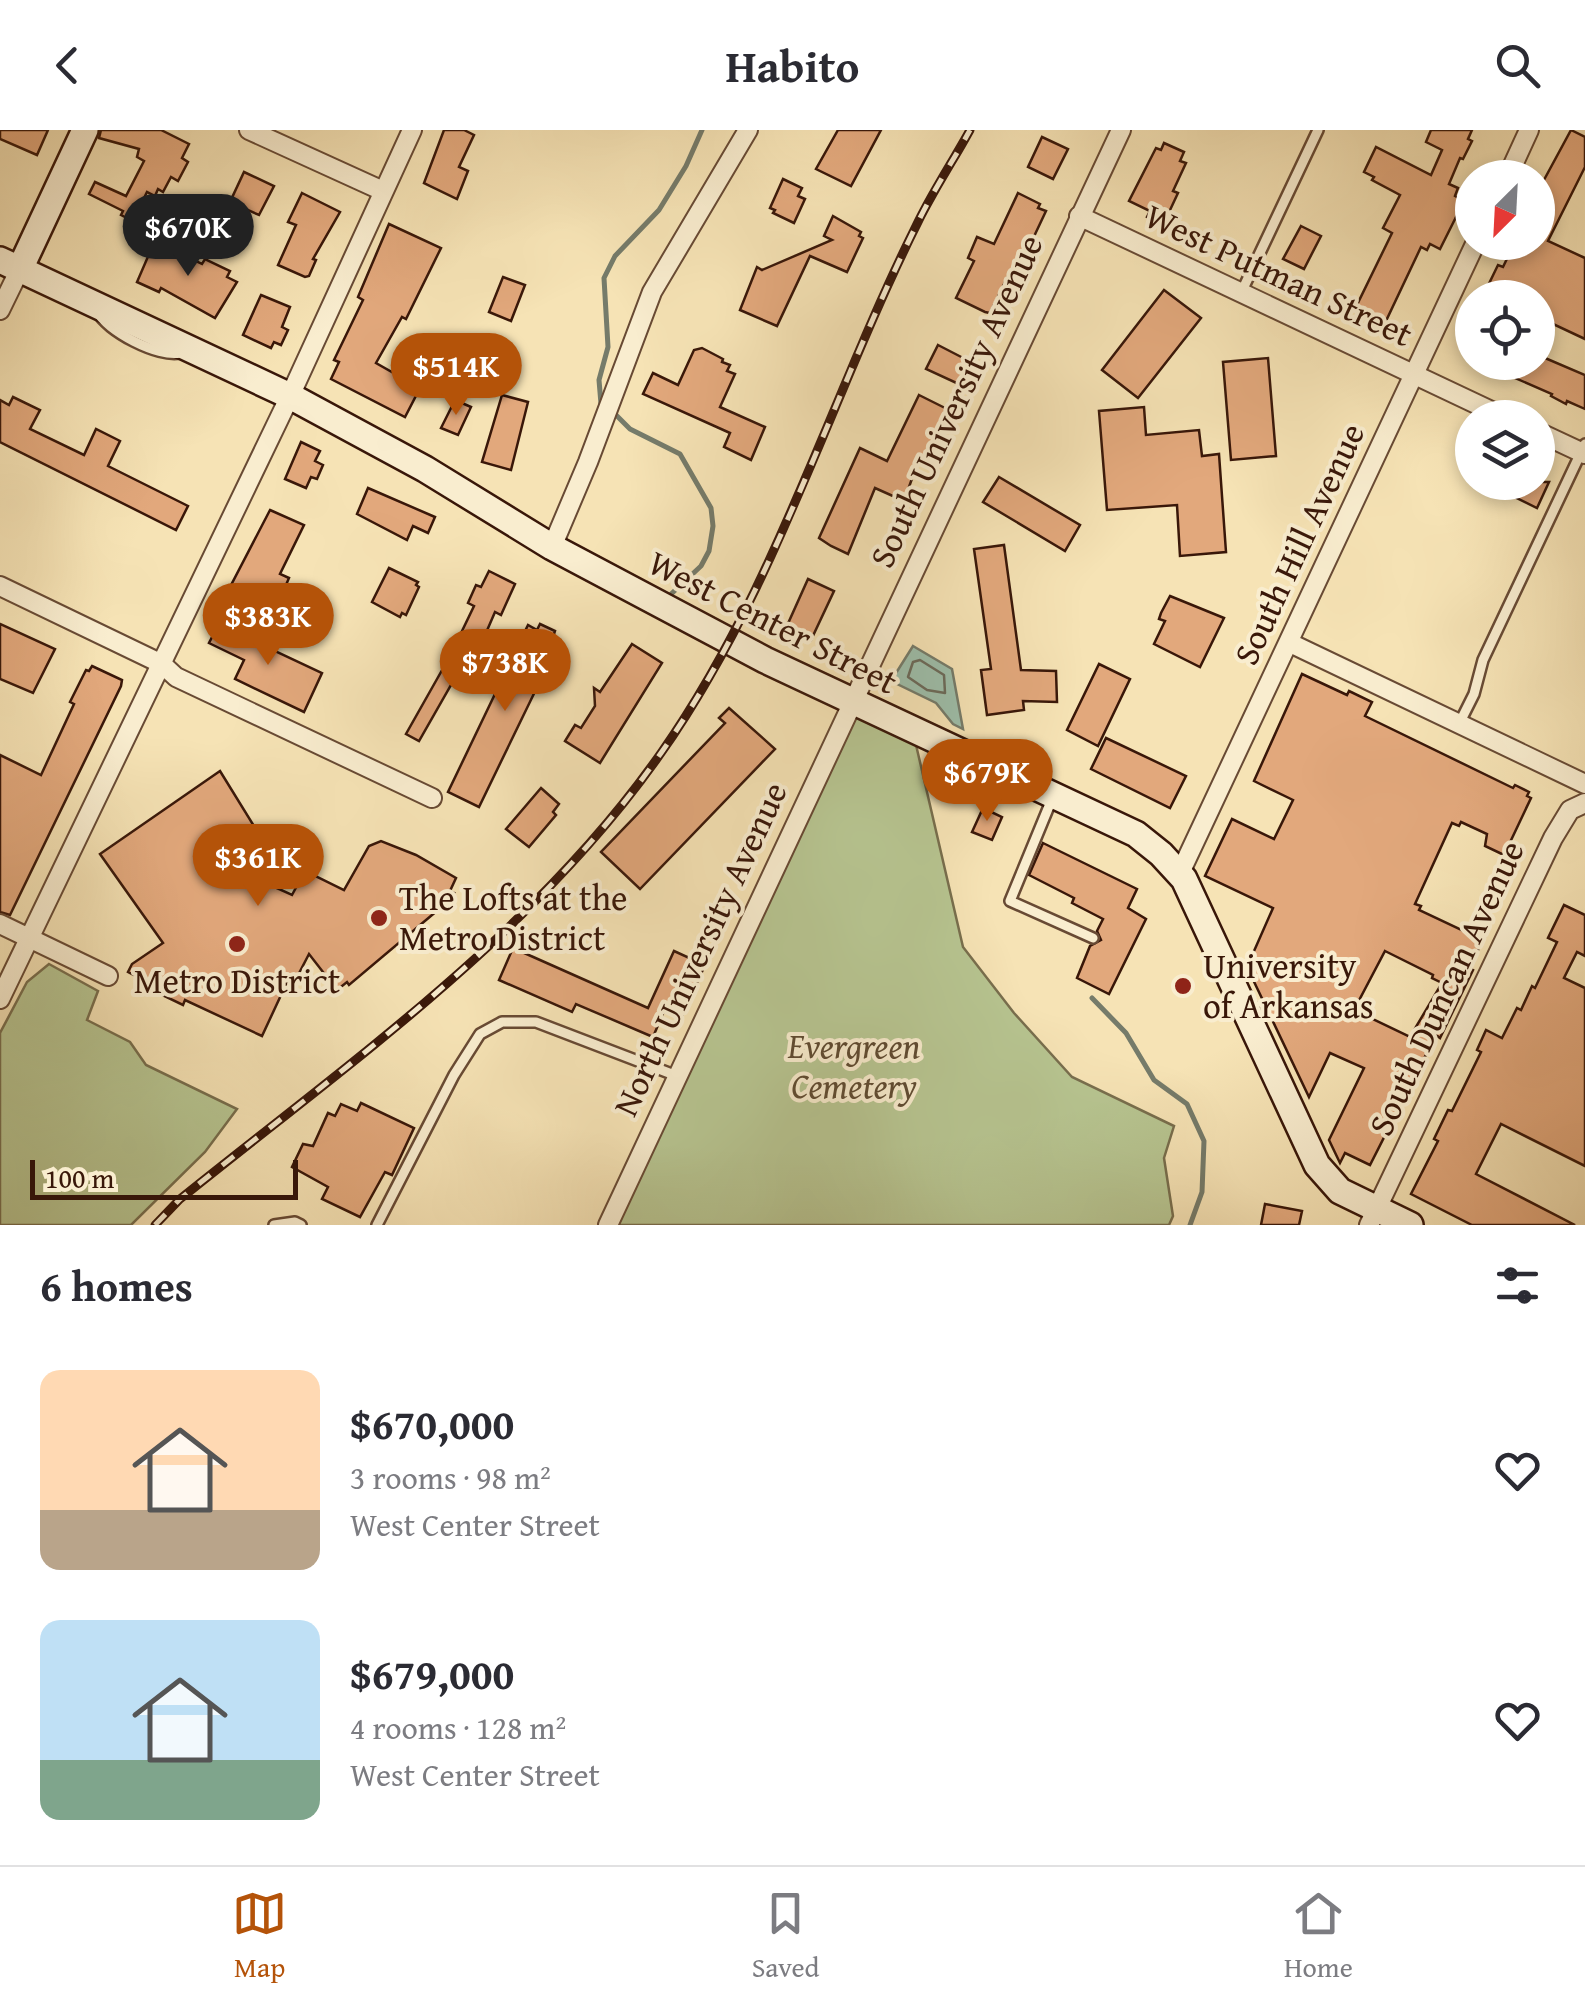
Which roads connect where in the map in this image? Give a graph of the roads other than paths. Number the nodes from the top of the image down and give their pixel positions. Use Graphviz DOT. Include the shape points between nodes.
graph roads {
  1 [pos="85,130"];
  2 [pos="249,130"];
  3 [pos="412,130"];
  4 [pos="748,130"];
  5 [pos="1121,130"];
  6 [pos="1318,130"];
  7 [pos="1529,130"];
  8 [pos="1515,160"];
  9 [pos="383,191"];
  10 [pos="1078,216"];
  11 [pos="1468,260"];
  12 [pos="10,264"];
  13 [pos="1242,293"];
  14 [pos="0,310"];
  15 [pos="1414,375"];
  16 [pos="290,396"];
  17 [pos="1467,400"];
  18 [pos="1555,439"];
  19 [pos="1584,450"];
  20 [pos="552,548"];
  21 [pos="0,586"];
  22 [pos="1290,643"];
  23 [pos="162,664"];
  24 [pos="851,701"];
  25 [pos="1458,725"];
  26 [pos="1585,784"];
  27 [pos="1053,797"];
  28 [pos="432,798"];
  29 [pos="1585,803"];
  30 [pos="1180,873"];
  31 [pos="0,924"];
  32 [pos="29,938"];
  33 [pos="1093,938"];
  34 [pos="108,976"];
  35 [pos="0,999"];
  36 [pos="677,1076"];
  37 [pos="1373,1218"];
  38 [pos="274,1225"];
  39 [pos="301,1225"];
  40 [pos="377,1225"];
  41 [pos="608,1225"];
  42 [pos="1410,1225"];
  1 -- 12 [label="street"];
  2 -- 9 [label="street"];
  3 -- 9 [label="street"];
  4 -- 20 [label="street" via="652,292"];
  5 -- 10 [label="street, South University Avenue"];
  6 -- 13 [label="lane"];
  7 -- 8 [label="street"];
  9 -- 16 [label="street"];
  10 -- 13 [label="street, West Putman Street"];
  10 -- 24 [label="street, South University Avenue"];
  11 -- 15 [label="street, South Hill Avenue"];
  12 -- 14 [label="street"];
  12 -- 16 [label="street, West Center Street"];
  13 -- 15 [label="street, West Putman Street"];
  15 -- 17 [label="street, West Putman Street"];
  15 -- 22 [label="street, South Hill Avenue"];
  16 -- 20 [label="street, West Center Street"];
  16 -- 23 [label="street"];
  18 -- 19 [label="street"];
  19 -- 25 [label="lane" via="1482,660"];
  20 -- 24 [label="street, West Center Street"];
  21 -- 23 [label="street"];
  22 -- 25 [label="street"];
  22 -- 30 [label="street, South Hill Avenue"];
  23 -- 28 [label="street" via="176,677"];
  23 -- 32 [label="street"];
  24 -- 27 [label="street, West Center Street"];
  24 -- 36 [label="street, North University Avenue"];
  25 -- 26 [label="street"];
  27 -- 30 [label="street, West Center Street" via="1136,834"];
  27 -- 33 [label="lane" via="1010,901"];
  29 -- 37 [label="street, South Duncan Avenue" via="1570,810 1553,838"];
  30 -- 37 [label="street, West Center Street" via="1317,1165"];
  31 -- 32 [label="street"];
  32 -- 34 [label="street"];
  32 -- 35 [label="street"];
  36 -- 40 [label="lane" via="536,1022 502,1022 480,1034 454,1075"];
  36 -- 41 [label="street, North University Avenue"];
  37 -- 42 [label="street, West Center Street"];
  38 -- 39 [label="lane"];
}
